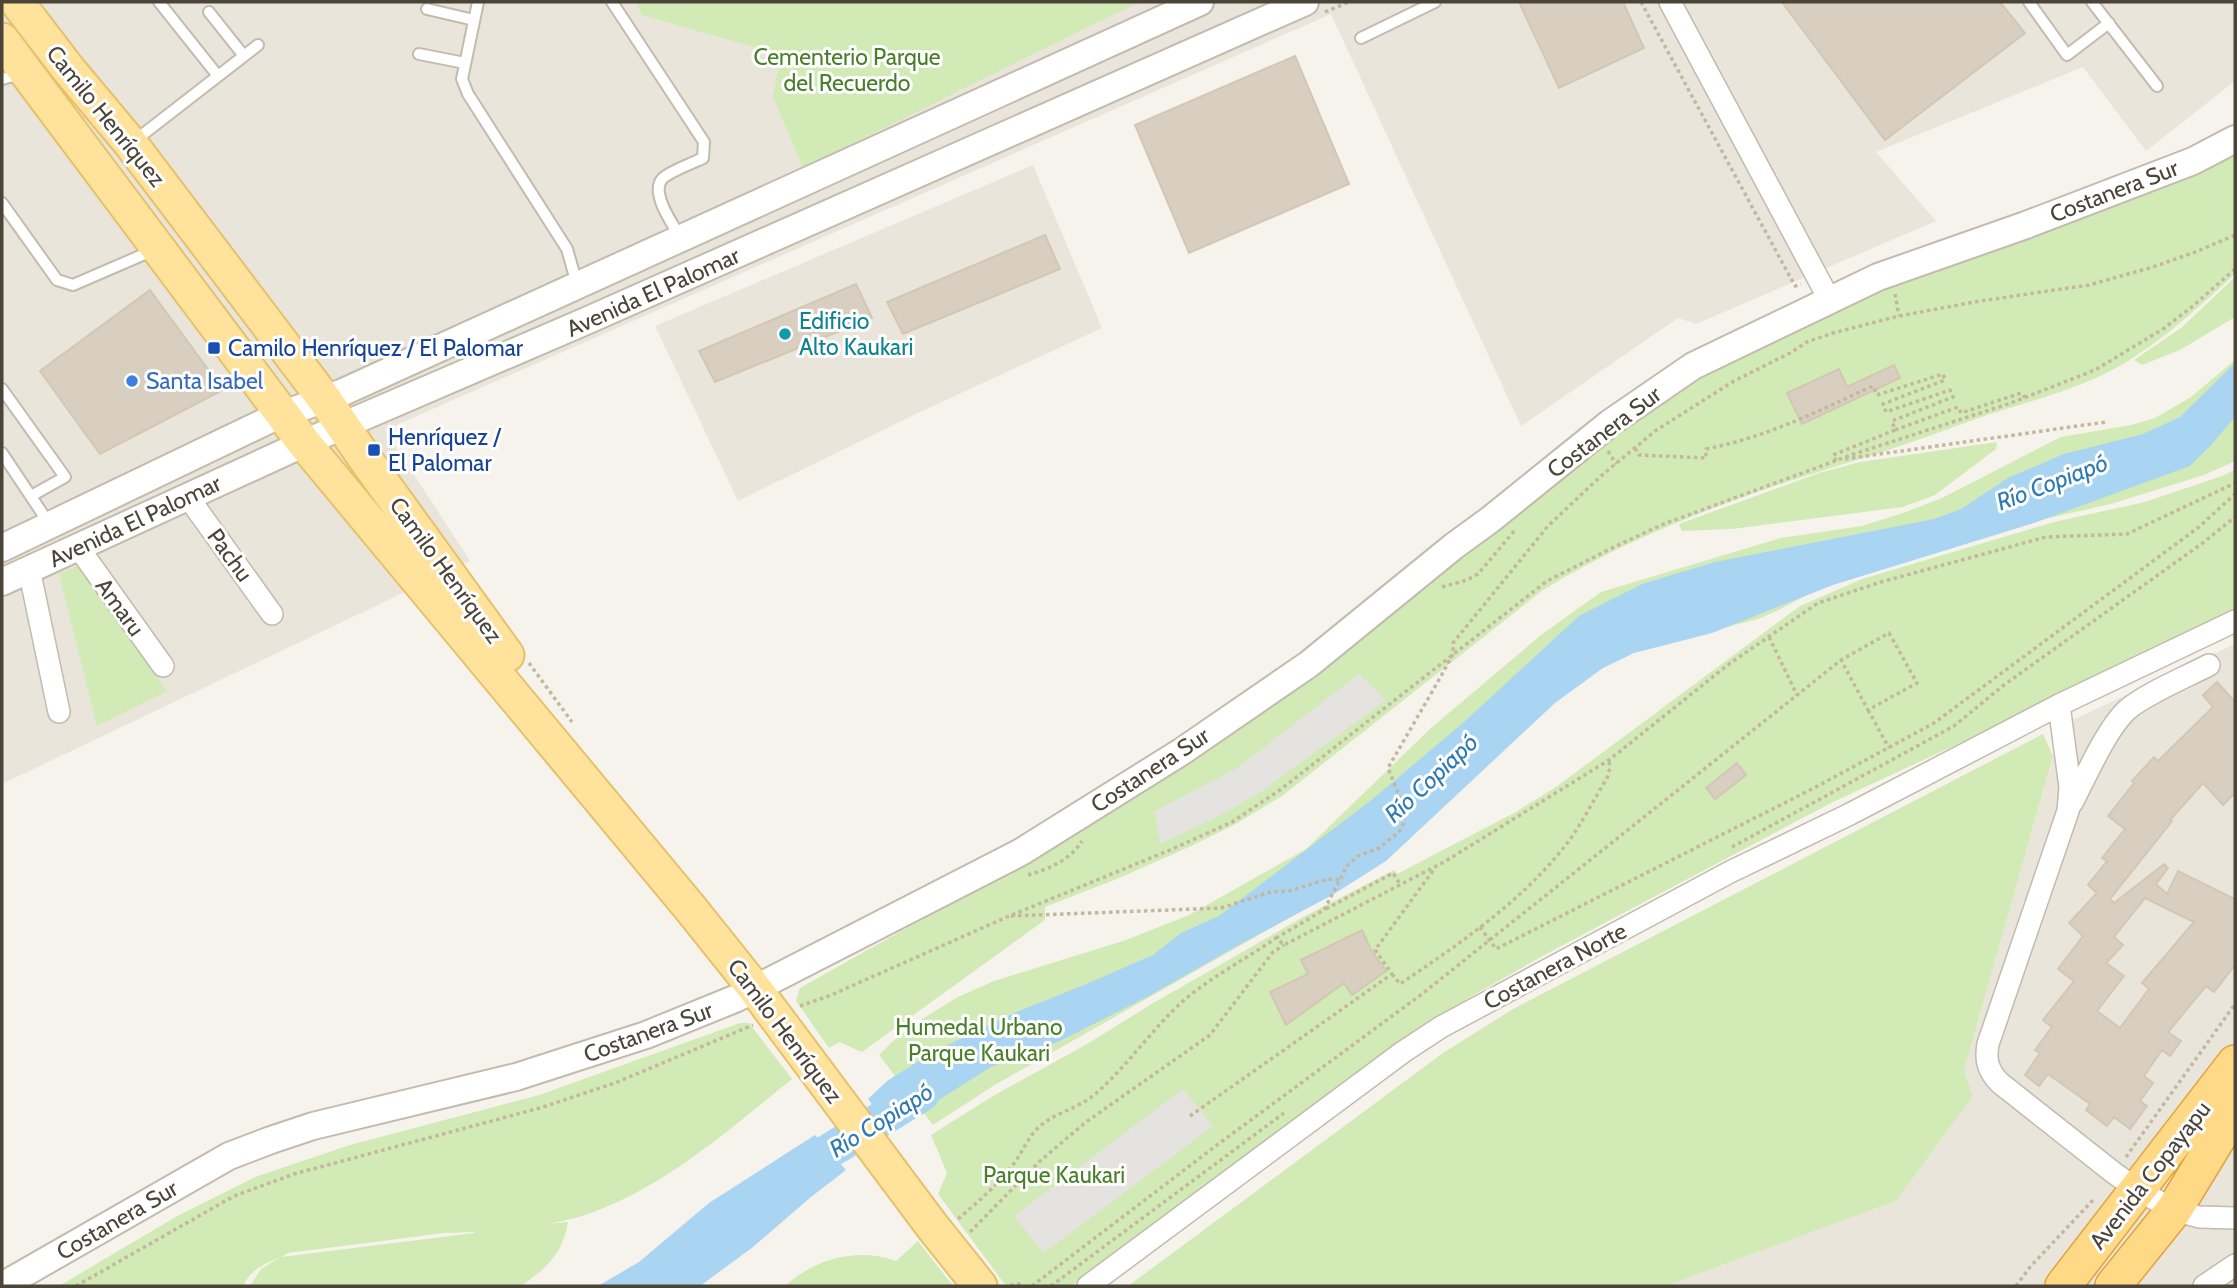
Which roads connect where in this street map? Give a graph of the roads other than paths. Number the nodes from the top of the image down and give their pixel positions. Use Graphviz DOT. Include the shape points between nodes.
graph roads {
  1 [pos="17,2"];
  2 [pos="159,2"];
  3 [pos="478,2"];
  4 [pos="612,2"];
  5 [pos="1200,2"];
  6 [pos="1305,2"];
  7 [pos="1435,2"];
  8 [pos="1670,2"];
  9 [pos="2029,2"];
  10 [pos="2092,2"];
  11 [pos="427,9"];
  12 [pos="209,12"];
  13 [pos="474,20"];
  14 [pos="2109,23"];
  15 [pos="1361,38"];
  16 [pos="2,40"];
  17 [pos="258,45"];
  18 [pos="419,54"];
  19 [pos="244,56"];
  20 [pos="465,63"];
  21 [pos="69,70"];
  22 [pos="218,76"];
  23 [pos="23,80"];
  24 [pos="2157,86"];
  25 [pos="2235,139"];
  26 [pos="131,144"];
  27 [pos="2,203"];
  28 [pos="681,238"];
  29 [pos="159,248"];
  30 [pos="578,285"];
  31 [pos="1824,288"];
  32 [pos="586,321"];
  33 [pos="2,389"];
  34 [pos="333,413"];
  35 [pos="285,414"];
  36 [pos="304,443"];
  37 [pos="2,453"];
  38 [pos="31,496"];
  39 [pos="188,497"];
  40 [pos="50,525"];
  41 [pos="78,547"];
  42 [pos="2,548"];
  43 [pos="29,569"];
  44 [pos="2,582"];
  45 [pos="272,614"];
  46 [pos="2235,621"];
  47 [pos="2209,665"];
  48 [pos="163,666"];
  49 [pos="2059,705"];
  50 [pos="60,712"];
  51 [pos="2103,745"];
  52 [pos="2066,753"];
  53 [pos="2068,811"];
  54 [pos="691,909"];
  55 [pos="754,989"];
  56 [pos="2235,1063"];
  57 [pos="2235,1110"];
  58 [pos="2126,1181"];
  59 [pos="2174,1210"];
  60 [pos="2235,1218"];
  61 [pos="2235,1265"];
  62 [pos="2,1286"];
  63 [pos="980,1286"];
  64 [pos="1088,1286"];
  65 [pos="2063,1286"];
  66 [pos="2113,1286"];
  67 [pos="2204,1286"];
  1 -- 21 [label="main road, Camilo Henríquez"];
  2 -- 22 [label="lane"];
  3 -- 13 [label="lane"];
  4 -- 28 [label="lane" via="704,142 703,158 663,179 658,190"];
  5 -- 28 [label="street, Avenida El Palomar"];
  6 -- 32 [label="street, Avenida El Palomar"];
  7 -- 15 [label="lane"];
  8 -- 31 [label="street"];
  9 -- 14 [label="lane" via="2067,55"];
  10 -- 14 [label="lane"];
  11 -- 13 [label="lane"];
  12 -- 19 [label="lane"];
  13 -- 20 [label="lane"];
  14 -- 24 [label="lane"];
  16 -- 23 [label="main road, Camilo Henríquez"];
  17 -- 19 [label="lane"];
  18 -- 20 [label="lane"];
  19 -- 22 [label="lane"];
  20 -- 30 [label="lane" via="462,79 468,94 567,249"];
  21 -- 23 [label="main road"];
  21 -- 26 [label="main road, Camilo Henríquez"];
  22 -- 26 [label="lane"];
  23 -- 29 [label="main road, Camilo Henríquez"];
  25 -- 31 [label="street, Costanera Sur" via="2167,171 2026,225 1878,277"];
  26 -- 34 [label="main road, Camilo Henríquez"];
  27 -- 29 [label="lane" via="57,280 73,285"];
  28 -- 30 [label="street, Avenida El Palomar"];
  29 -- 35 [label="main road, Camilo Henríquez"];
  30 -- 32 [label="street"];
  30 -- 34 [label="street, Avenida El Palomar"];
  31 -- 55 [label="street, Costanera Sur" via="1693,366 1610,423 1308,664 1181,752 1021,852"];
  32 -- 34 [label="street, Avenida El Palomar"];
  33 -- 38 [label="lane" via="65,477"];
  34 -- 35 [label="street, Avenida El Palomar"];
  34 -- 36 [label="street, Avenida El Palomar"];
  34 -- 54 [label="main road, Camilo Henríquez"];
  35 -- 36 [label="main road, Camilo Henríquez"];
  35 -- 40 [label="street, Avenida El Palomar"];
  36 -- 39 [label="street, Avenida El Palomar"];
  36 -- 54 [label="main road, Camilo Henríquez"];
  37 -- 38 [label="lane"];
  38 -- 40 [label="lane"];
  39 -- 41 [label="street, Avenida El Palomar"];
  39 -- 45 [label="street, Pachu"];
  40 -- 42 [label="street, Avenida El Palomar"];
  41 -- 43 [label="street, Avenida El Palomar"];
  41 -- 48 [label="street, Amaru"];
  43 -- 44 [label="street, Avenida El Palomar"];
  43 -- 50 [label="street"];
  46 -- 49 [label="street, Costanera Norte"];
  47 -- 51 [label="street" via="2135,704"];
  49 -- 52 [label="street"];
  49 -- 64 [label="street, Costanera Norte" via="1730,872 1441,1027"];
  51 -- 52 [label="street"];
  51 -- 53 [label="street"];
  52 -- 53 [label="street"];
  53 -- 58 [label="street" via="1988,1044 1987,1060 2000,1083"];
  54 -- 55 [label="main road, Camilo Henríquez"];
  55 -- 62 [label="street, Costanera Sur" via="646,1035 566,1062 313,1126 229,1156"];
  55 -- 63 [label="main road, Camilo Henríquez" via="942,1224"];
  56 -- 58 [label="highway, Avenida Copayapu"];
  57 -- 59 [label="highway, Avenida Copayapu"];
  58 -- 59 [label="street"];
  58 -- 65 [label="highway, Avenida Copayapu"];
  59 -- 60 [label="street" via="2199,1217"];
  59 -- 66 [label="highway, Avenida Copayapu"];
  61 -- 67 [label="street"];
}
